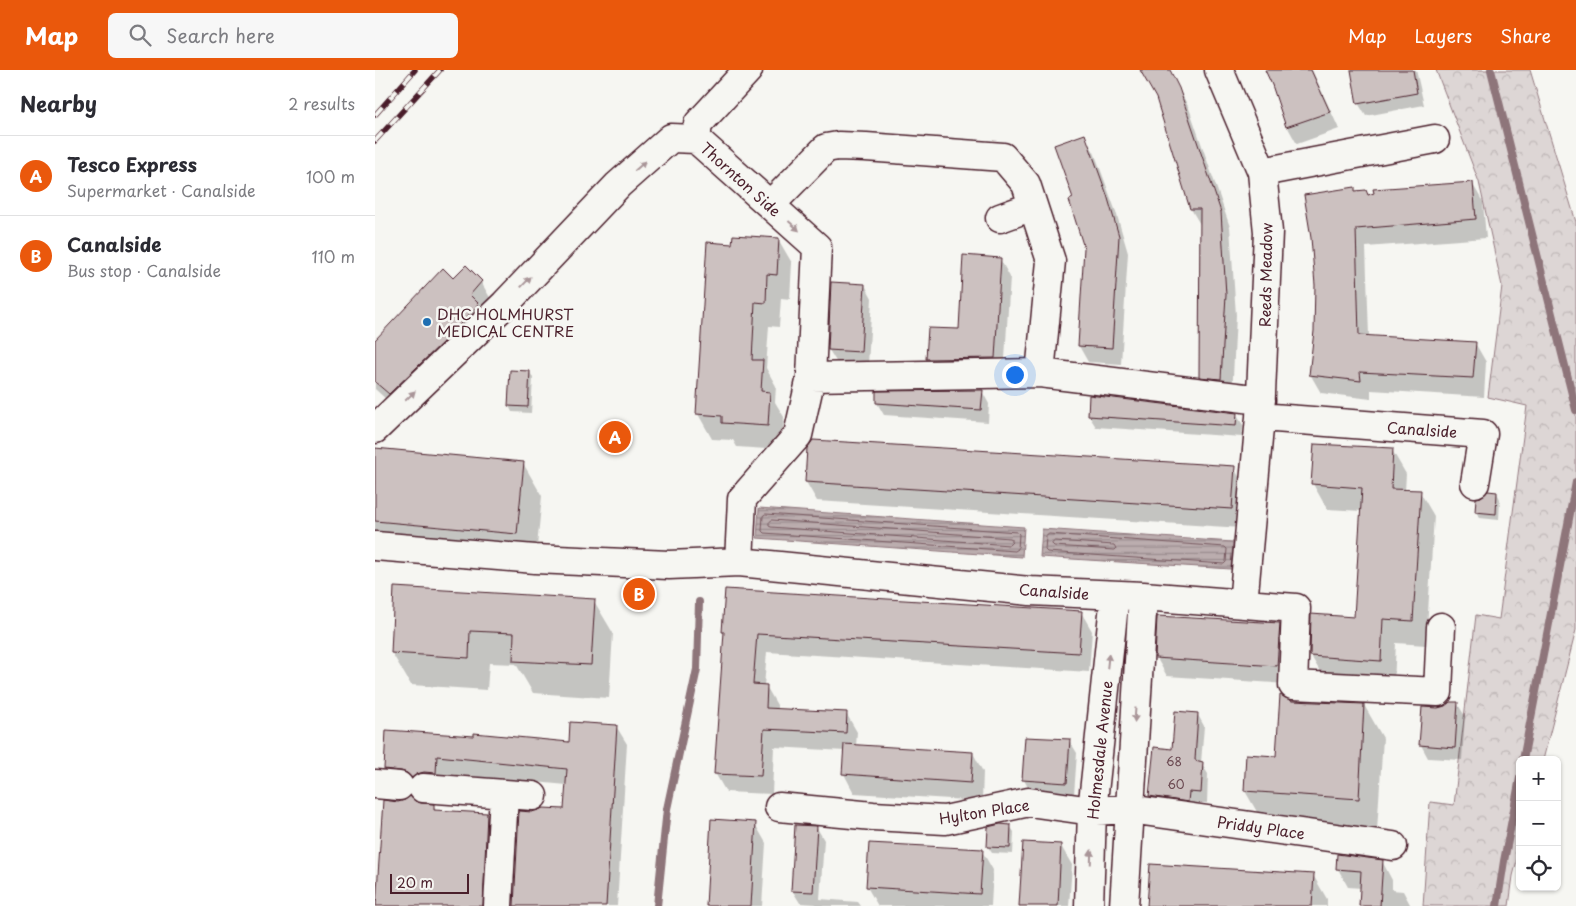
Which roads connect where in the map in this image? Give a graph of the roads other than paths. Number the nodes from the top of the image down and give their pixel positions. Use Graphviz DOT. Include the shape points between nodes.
graph roads {
  1 [pos="748,70"];
  2 [pos="1219,70"];
  3 [pos="696,139"];
  4 [pos="1435,139"];
  5 [pos="1262,172"];
  6 [pos="1030,195"];
  7 [pos="770,205"];
  8 [pos="1000,218"];
  9 [pos="1040,373"];
  10 [pos="811,377"];
  11 [pos="1261,408"];
  12 [pos="375,429"];
  13 [pos="1475,483"];
  14 [pos="375,546"];
  15 [pos="739,562"];
  16 [pos="1115,595"];
  17 [pos="1143,596"];
  18 [pos="1243,604"];
  19 [pos="1441,627"];
  20 [pos="399,786"];
  21 [pos="504,794"];
  22 [pos="533,796"];
  23 [pos="779,807"];
  24 [pos="1129,809"];
  25 [pos="1092,811"];
  26 [pos="1393,846"];
  27 [pos="498,906"];
  28 [pos="1089,906"];
  29 [pos="1124,906"];
  1 -- 3 [label="street" via="697,124"];
  2 -- 5 [label="street, Reeds Meadow"];
  3 -- 7 [label="street, Thornton Side"];
  12 -- 3 [label="street, Thornton Side, one-way" via="505,304 618,185 671,138"];
  4 -- 5 [label="street"];
  5 -- 11 [label="street, Reeds Meadow" via="1268,232"];
  6 -- 7 [label="street" via="1003,157 838,146 826,148 816,156"];
  6 -- 8 [label="street"];
  6 -- 9 [label="street" via="1051,261"];
  7 -- 10 [label="street, Thornton Side, one-way" via="817,247"];
  9 -- 10 [label="street"];
  9 -- 11 [label="street"];
  10 -- 15 [label="street, Thornton Side" via="798,435 741,499"];
  11 -- 13 [label="street, Canalside" via="1483,434"];
  11 -- 18 [label="street"];
  14 -- 15 [label="street, Canalside" via="535,559 669,565"];
  15 -- 16 [label="street, Canalside" via="1031,591"];
  16 -- 17 [label="street, Canalside"];
  25 -- 16 [label="street, Holmesdale Avenue, one-way"];
  17 -- 18 [label="street, Canalside"];
  17 -- 24 [label="street, Holmesdale Avenue, one-way"];
  18 -- 19 [label="street, Canalside" via="1296,608 1293,684 1438,692"];
  20 -- 21 [label="street"];
  21 -- 22 [label="street"];
  21 -- 27 [label="street"];
  23 -- 25 [label="street, Hylton Place" via="945,820 1029,802"];
  24 -- 25 [label="street, Hylton Place"];
  24 -- 26 [label="street, Priddy Place"];
  24 -- 29 [label="street, Holmesdale Avenue"];
  28 -- 25 [label="street, Holmesdale Avenue, one-way"];
}
